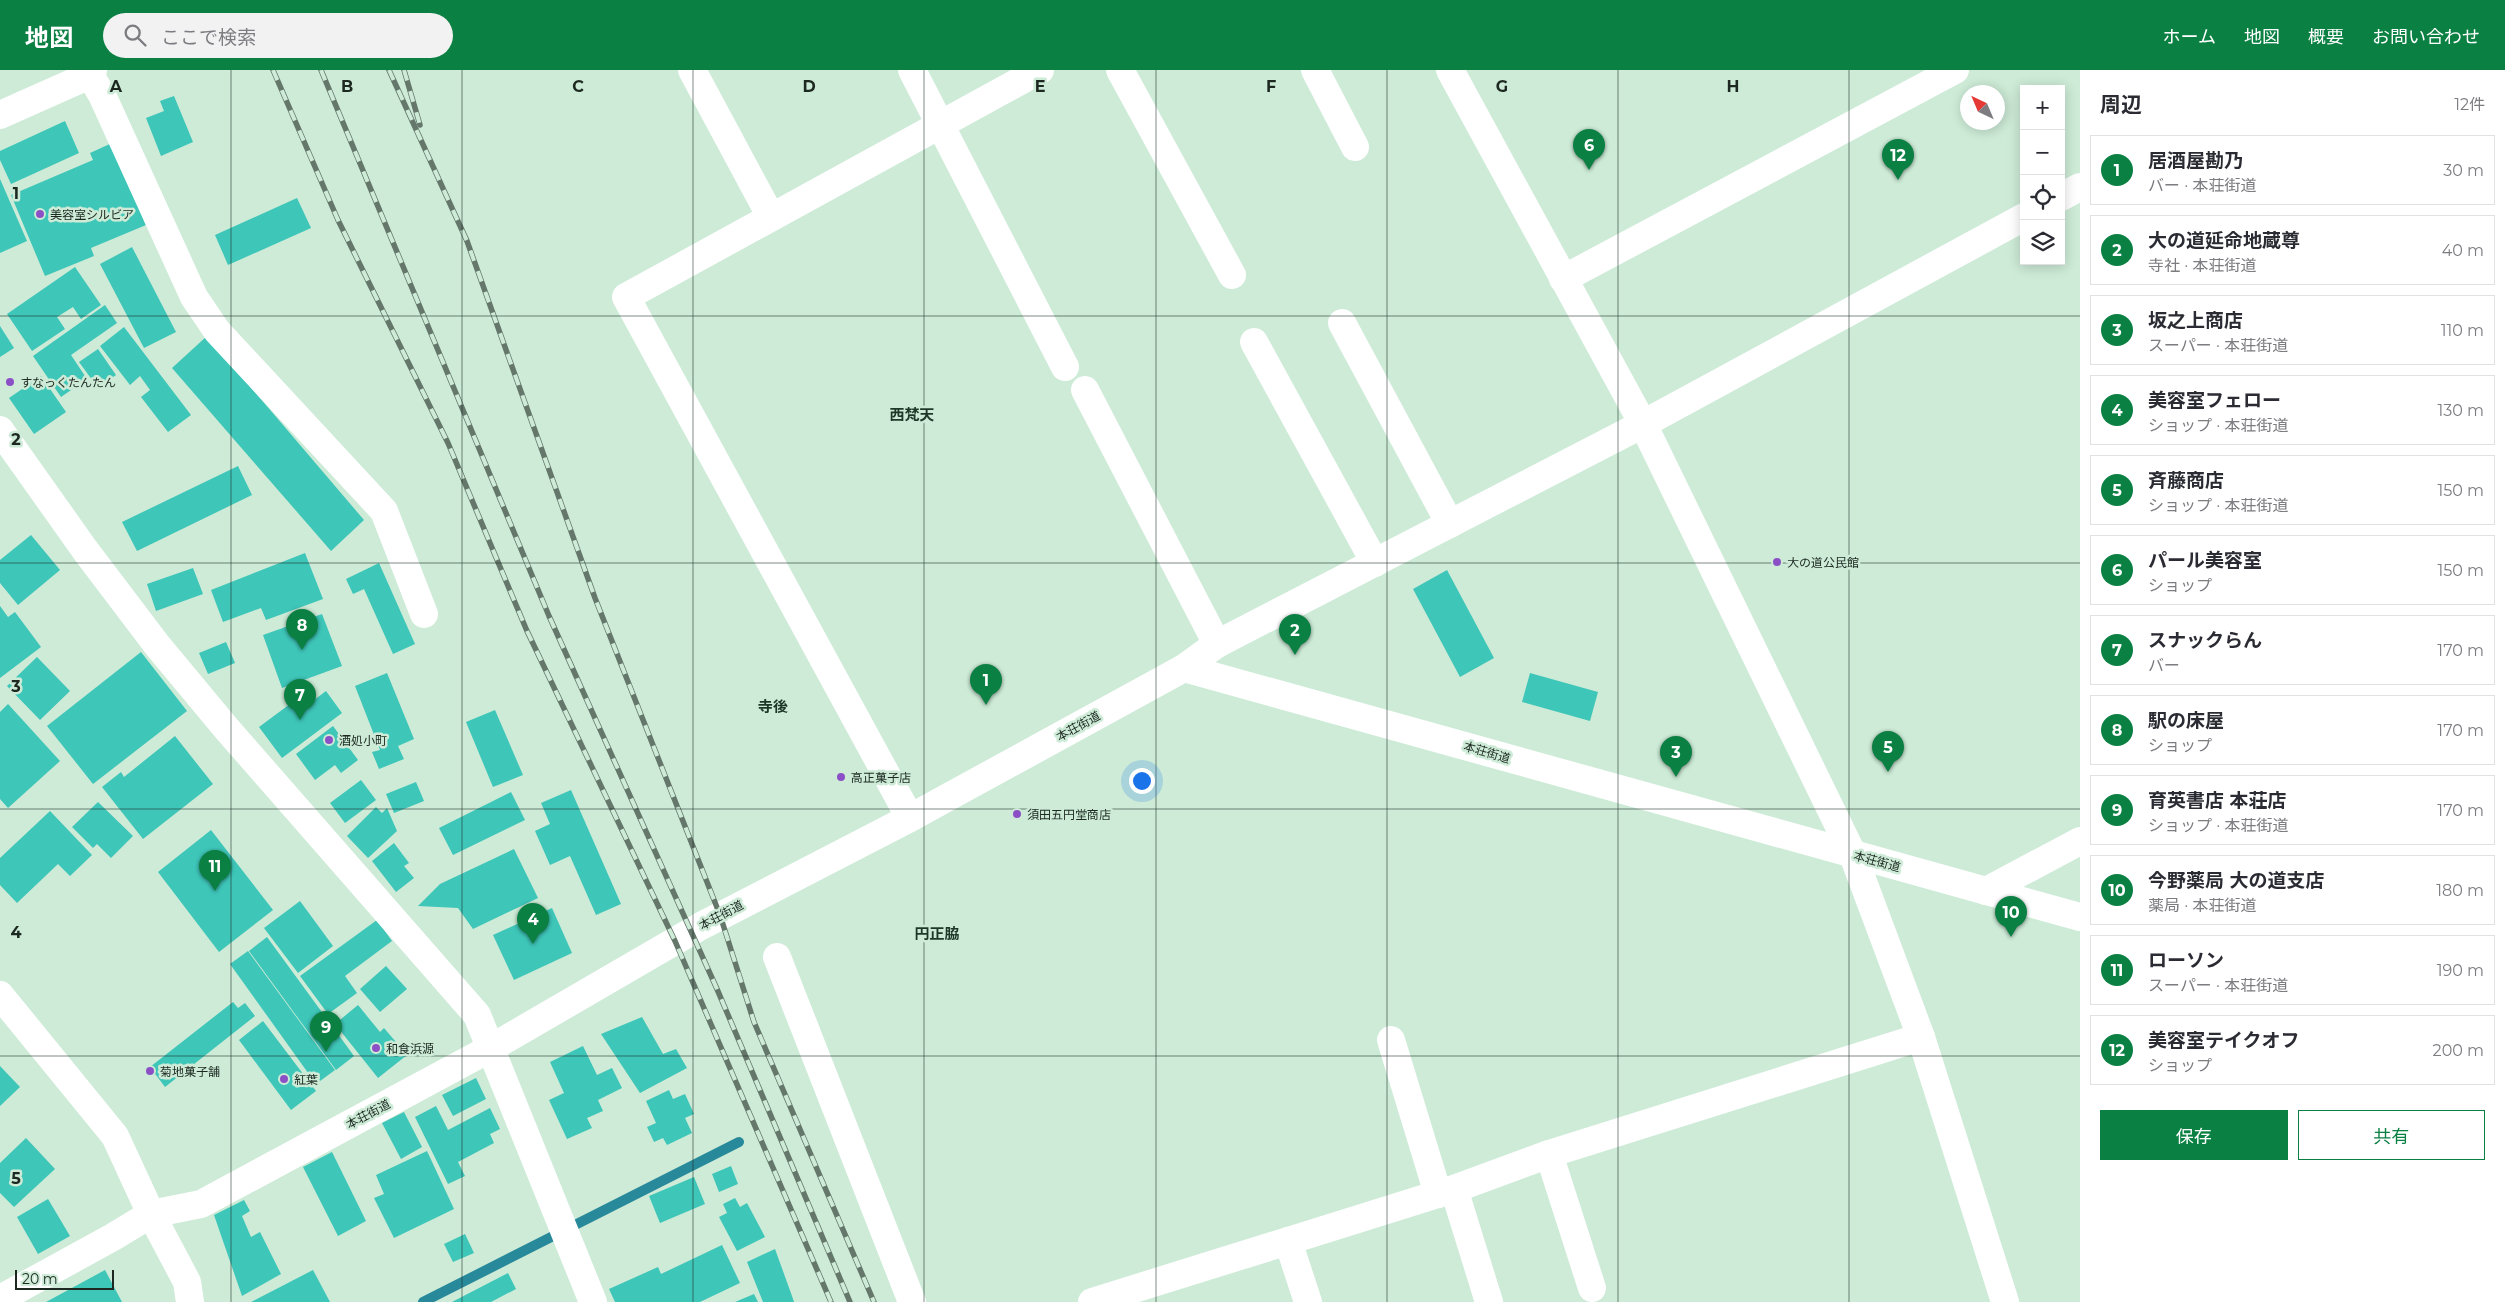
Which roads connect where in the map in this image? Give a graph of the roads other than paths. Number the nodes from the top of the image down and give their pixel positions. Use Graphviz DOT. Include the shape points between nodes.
graph roads {
  1 [pos="692,70"];
  2 [pos="912,70"];
  3 [pos="1040,70"];
  4 [pos="1120,70"];
  5 [pos="1315,70"];
  6 [pos="1450,70"];
  7 [pos="1955,70"];
  8 [pos="92,73"];
  9 [pos="0,115"];
  10 [pos="941,125"];
  11 [pos="1355,147"];
  12 [pos="2080,187"];
  13 [pos="2065,195"];
  14 [pos="771,216"];
  15 [pos="2020,219"];
  16 [pos="1232,275"];
  17 [pos="1563,279"];
  18 [pos="1342,323"];
  19 [pos="1254,342"];
  20 [pos="1065,367"];
  21 [pos="1085,390"];
  22 [pos="1643,424"];
  23 [pos="0,430"];
  24 [pos="1450,524"];
  25 [pos="1375,563"];
  26 [pos="424,614"];
  27 [pos="1217,644"];
  28 [pos="1184,668"];
  29 [pos="910,818"];
  30 [pos="2080,841"];
  31 [pos="1853,855"];
  32 [pos="1986,891"];
  33 [pos="2080,917"];
  34 [pos="777,957"];
  35 [pos="0,995"];
  36 [pos="1921,1037"];
  37 [pos="1391,1040"];
  38 [pos="491,1048"];
  39 [pos="1549,1154"];
  40 [pos="1446,1192"];
  41 [pos="151,1214"];
  42 [pos="1288,1241"];
  43 [pos="1592,1288"];
  44 [pos="0,1299"];
  45 [pos="190,1302"];
  46 [pos="593,1302"];
  47 [pos="912,1302"];
  48 [pos="1092,1302"];
  49 [pos="1308,1302"];
  50 [pos="1489,1302"];
  51 [pos="2005,1302"];
  1 -- 14 [label="street"];
  2 -- 10 [label="street"];
  3 -- 10 [label="street"];
  4 -- 16 [label="street"];
  5 -- 11 [label="street"];
  6 -- 17 [label="street"];
  7 -- 17 [label="street"];
  8 -- 9 [label="street"];
  8 -- 26 [label="street" via="194,297 217,330 384,511"];
  10 -- 14 [label="street"];
  10 -- 20 [label="street"];
  12 -- 13 [label="street"];
  14 -- 29 [label="street" via="626,297"];
  15 -- 22 [label="street"];
  17 -- 22 [label="street"];
  18 -- 24 [label="street"];
  19 -- 25 [label="street"];
  21 -- 27 [label="street"];
  22 -- 24 [label="street"];
  22 -- 31 [label="street"];
  23 -- 38 [label="street" via="157,645 477,1015"];
  24 -- 25 [label="street"];
  25 -- 27 [label="street"];
  27 -- 28 [label="street"];
  28 -- 29 [label="street, 本荘街道"];
  28 -- 31 [label="street, 本荘街道"];
  29 -- 38 [label="street, 本荘街道" via="701,926"];
  30 -- 32 [label="street"];
  31 -- 32 [label="street, 本荘街道"];
  31 -- 36 [label="street"];
  32 -- 33 [label="street, 本荘街道"];
  34 -- 47 [label="street"];
  35 -- 41 [label="street" via="115,1136"];
  36 -- 39 [label="street"];
  36 -- 51 [label="street"];
  37 -- 40 [label="street"];
  38 -- 41 [label="street, 本荘街道" via="202,1204"];
  38 -- 46 [label="street"];
  39 -- 40 [label="street"];
  39 -- 43 [label="street"];
  40 -- 42 [label="street"];
  40 -- 50 [label="street"];
  41 -- 44 [label="street"];
  41 -- 45 [label="street" via="187,1282"];
  42 -- 48 [label="street"];
  42 -- 49 [label="street"];
}
